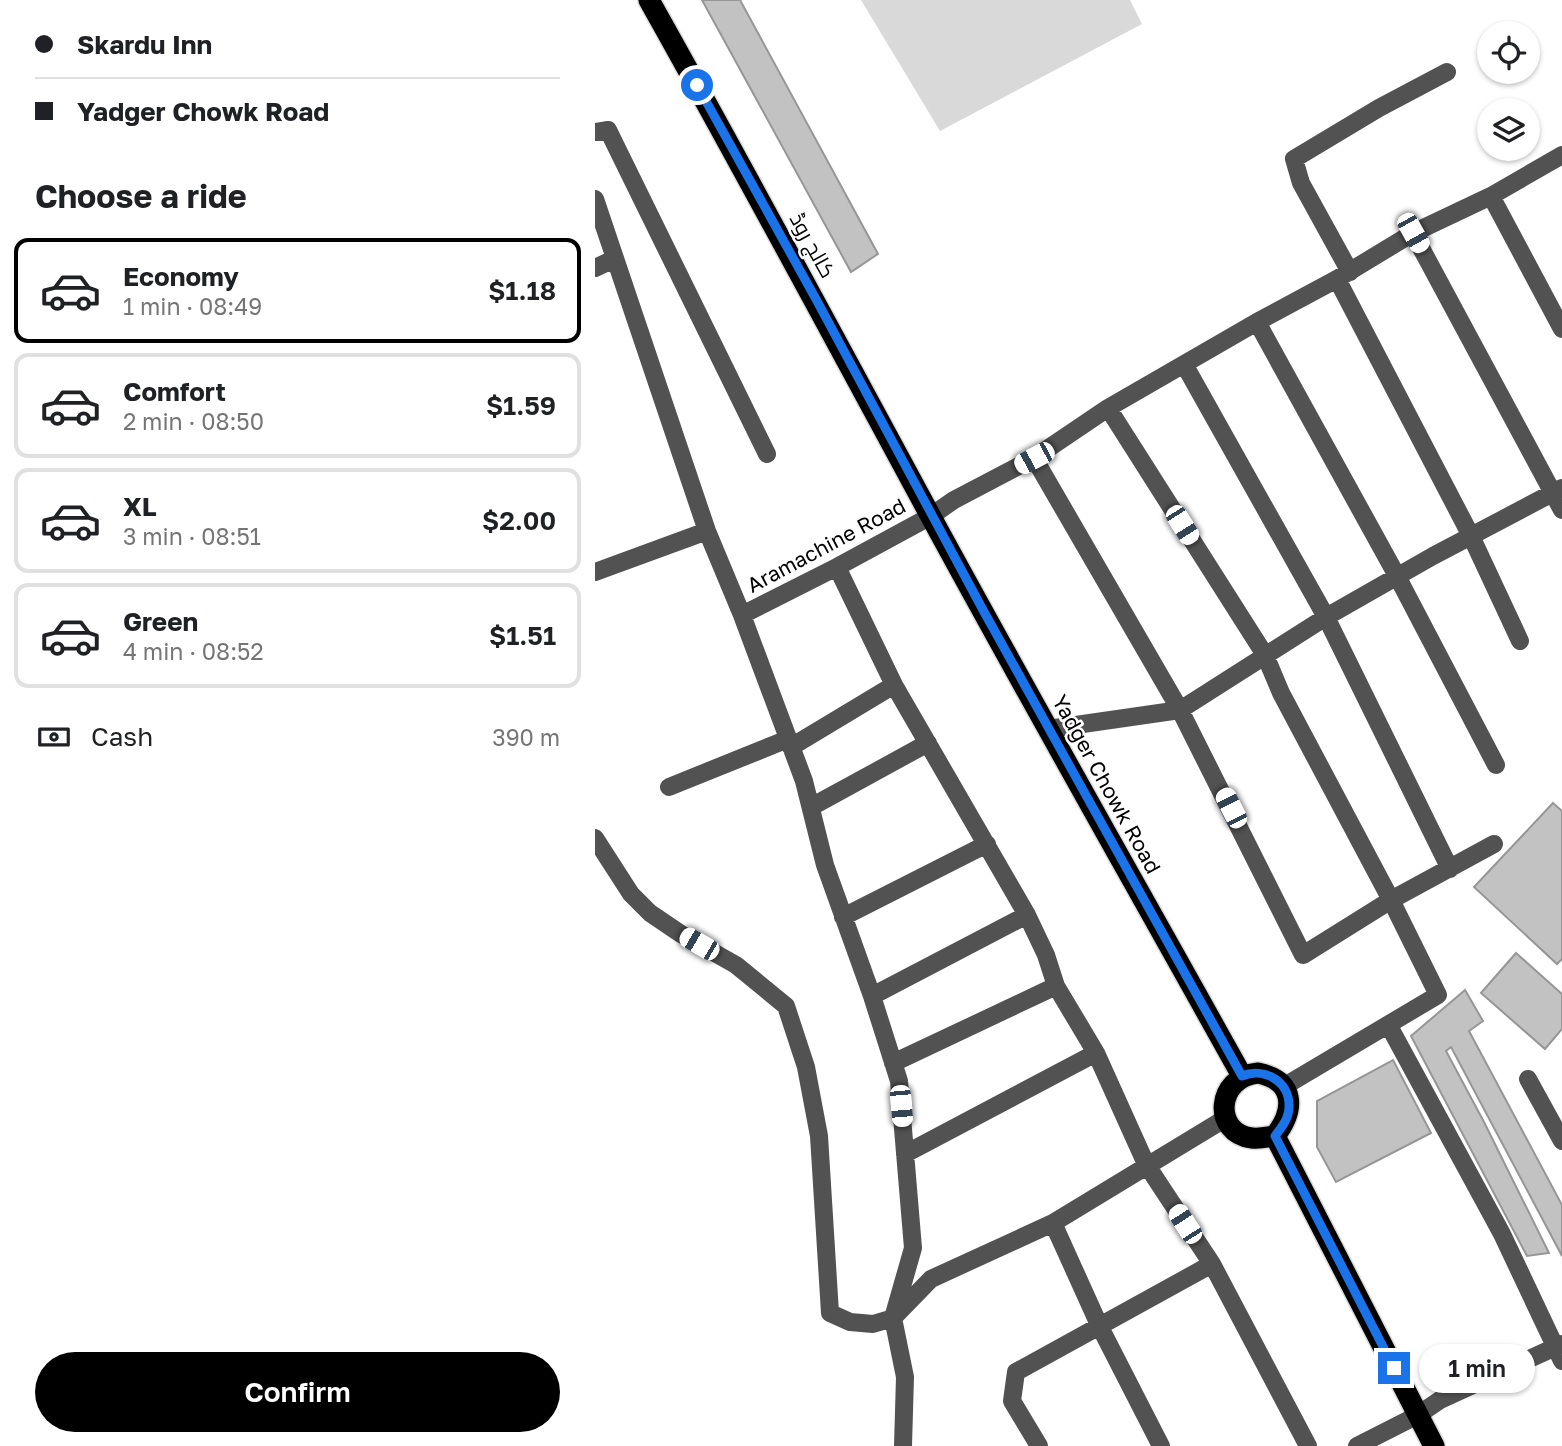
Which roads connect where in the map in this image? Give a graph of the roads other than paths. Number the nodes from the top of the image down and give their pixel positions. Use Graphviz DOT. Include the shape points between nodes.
graph roads {
  1 [pos="649,0"];
  2 [pos="1447,72"];
  3 [pos="595,132"];
  4 [pos="1562,155"];
  5 [pos="1491,196"];
  6 [pos="595,199"];
  7 [pos="1413,233"];
  8 [pos="614,260"];
  9 [pos="595,268"];
  10 [pos="1344,276"];
  11 [pos="1257,322"];
  12 [pos="1562,328"];
  13 [pos="1184,365"];
  14 [pos="1108,408"];
  15 [pos="767,454"];
  16 [pos="1034,458"];
  17 [pos="1558,490"];
  18 [pos="1562,510"];
  19 [pos="931,516"];
  20 [pos="707,531"];
  21 [pos="1471,536"];
  22 [pos="837,567"];
  23 [pos="595,572"];
  24 [pos="1397,576"];
  25 [pos="742,615"];
  26 [pos="1326,618"];
  27 [pos="1520,641"];
  28 [pos="1265,656"];
  29 [pos="894,685"];
  30 [pos="1181,710"];
  31 [pos="1048,729"];
  32 [pos="790,743"];
  33 [pos="929,743"];
  34 [pos="1496,765"];
  35 [pos="669,787"];
  36 [pos="811,807"];
  37 [pos="595,838"];
  38 [pos="987,844"];
  39 [pos="1494,844"];
  40 [pos="1450,869"];
  41 [pos="1391,900"];
  42 [pos="1027,915"];
  43 [pos="843,917"];
  44 [pos="1056,986"];
  45 [pos="872,996"];
  46 [pos="1389,1026"];
  47 [pos="1096,1053"];
  48 [pos="893,1063"];
  49 [pos="1242,1076"];
  50 [pos="1528,1079"];
  51 [pos="1283,1087"];
  52 [pos="1226,1118"];
  53 [pos="1275,1136"];
  54 [pos="1562,1141"];
  55 [pos="905,1154"];
  56 [pos="1146,1164"];
  57 [pos="1053,1223"];
  58 [pos="1212,1264"];
  59 [pos="894,1318"];
  60 [pos="1100,1327"];
  61 [pos="1560,1350"];
  62 [pos="1418,1415"];
  63 [pos="903,1446"];
  64 [pos="1039,1446"];
  65 [pos="1161,1446"];
  66 [pos="1307,1446"];
  67 [pos="1357,1446"];
  68 [pos="1434,1446"];
  1 -- 19 [label="highway, کالج روڈ"];
  2 -- 10 [label="street" via="1294,159"];
  3 -- 15 [label="street" via="608,130"];
  4 -- 5 [label="street, Aramachine Road"];
  5 -- 7 [label="street, Aramachine Road"];
  5 -- 12 [label="street"];
  6 -- 8 [label="street"];
  7 -- 10 [label="street, Aramachine Road"];
  7 -- 17 [label="street"];
  8 -- 9 [label="street"];
  8 -- 20 [label="street"];
  10 -- 11 [label="street, Aramachine Road"];
  10 -- 21 [label="street"];
  11 -- 13 [label="street, Aramachine Road"];
  11 -- 24 [label="street"];
  13 -- 14 [label="street, Aramachine Road"];
  13 -- 26 [label="street"];
  14 -- 16 [label="street, Aramachine Road"];
  14 -- 28 [label="street"];
  16 -- 19 [label="street, Aramachine Road"];
  16 -- 30 [label="street"];
  17 -- 18 [label="street"];
  17 -- 21 [label="street"];
  19 -- 22 [label="street, Aramachine Road"];
  19 -- 31 [label="highway, Yadger Chowk Road"];
  20 -- 23 [label="street"];
  20 -- 25 [label="street"];
  21 -- 24 [label="street"];
  21 -- 27 [label="street"];
  22 -- 25 [label="street, Aramachine Road"];
  22 -- 29 [label="street"];
  24 -- 26 [label="street"];
  24 -- 34 [label="street"];
  25 -- 32 [label="street"];
  26 -- 28 [label="street"];
  26 -- 40 [label="street"];
  28 -- 30 [label="street"];
  28 -- 41 [label="street"];
  29 -- 32 [label="street"];
  29 -- 33 [label="street"];
  30 -- 31 [label="street"];
  30 -- 41 [label="street" via="1303,956"];
  31 -- 49 [label="highway, Yadger Chowk Road"];
  32 -- 35 [label="street"];
  32 -- 36 [label="street"];
  33 -- 36 [label="street"];
  33 -- 38 [label="street"];
  36 -- 43 [label="street"];
  37 -- 59 [label="street" via="631,894 650,913 736,965 786,1006 806,1067 819,1136 830,1313 850,1322 873,1324"];
  38 -- 42 [label="street"];
  38 -- 43 [label="street"];
  39 -- 40 [label="street"];
  40 -- 41 [label="street"];
  41 -- 46 [label="street" via="1438,995"];
  42 -- 44 [label="street"];
  42 -- 45 [label="street"];
  43 -- 45 [label="street"];
  44 -- 47 [label="street"];
  44 -- 48 [label="street"];
  45 -- 48 [label="street"];
  46 -- 51 [label="street"];
  46 -- 61 [label="street"];
  47 -- 55 [label="street"];
  47 -- 56 [label="street"];
  48 -- 55 [label="street"];
  49 -- 51 [label="highway" via="1270,1076"];
  49 -- 52 [label="highway" via="1225,1096"];
  50 -- 54 [label="street"];
  51 -- 53 [label="highway" via="1290,1104"];
  52 -- 53 [label="highway" via="1241,1135"];
  52 -- 56 [label="street"];
  53 -- 62 [label="highway"];
  55 -- 59 [label="street" via="912,1248"];
  56 -- 57 [label="street"];
  56 -- 58 [label="street"];
  57 -- 59 [label="street" via="932,1279"];
  57 -- 60 [label="street"];
  58 -- 60 [label="street"];
  58 -- 66 [label="street"];
  59 -- 63 [label="street" via="905,1377"];
  60 -- 64 [label="street" via="1016,1372 1012,1401"];
  60 -- 65 [label="street"];
  61 -- 62 [label="street" via="1440,1400"];
  62 -- 67 [label="street"];
  62 -- 68 [label="highway"];
}
